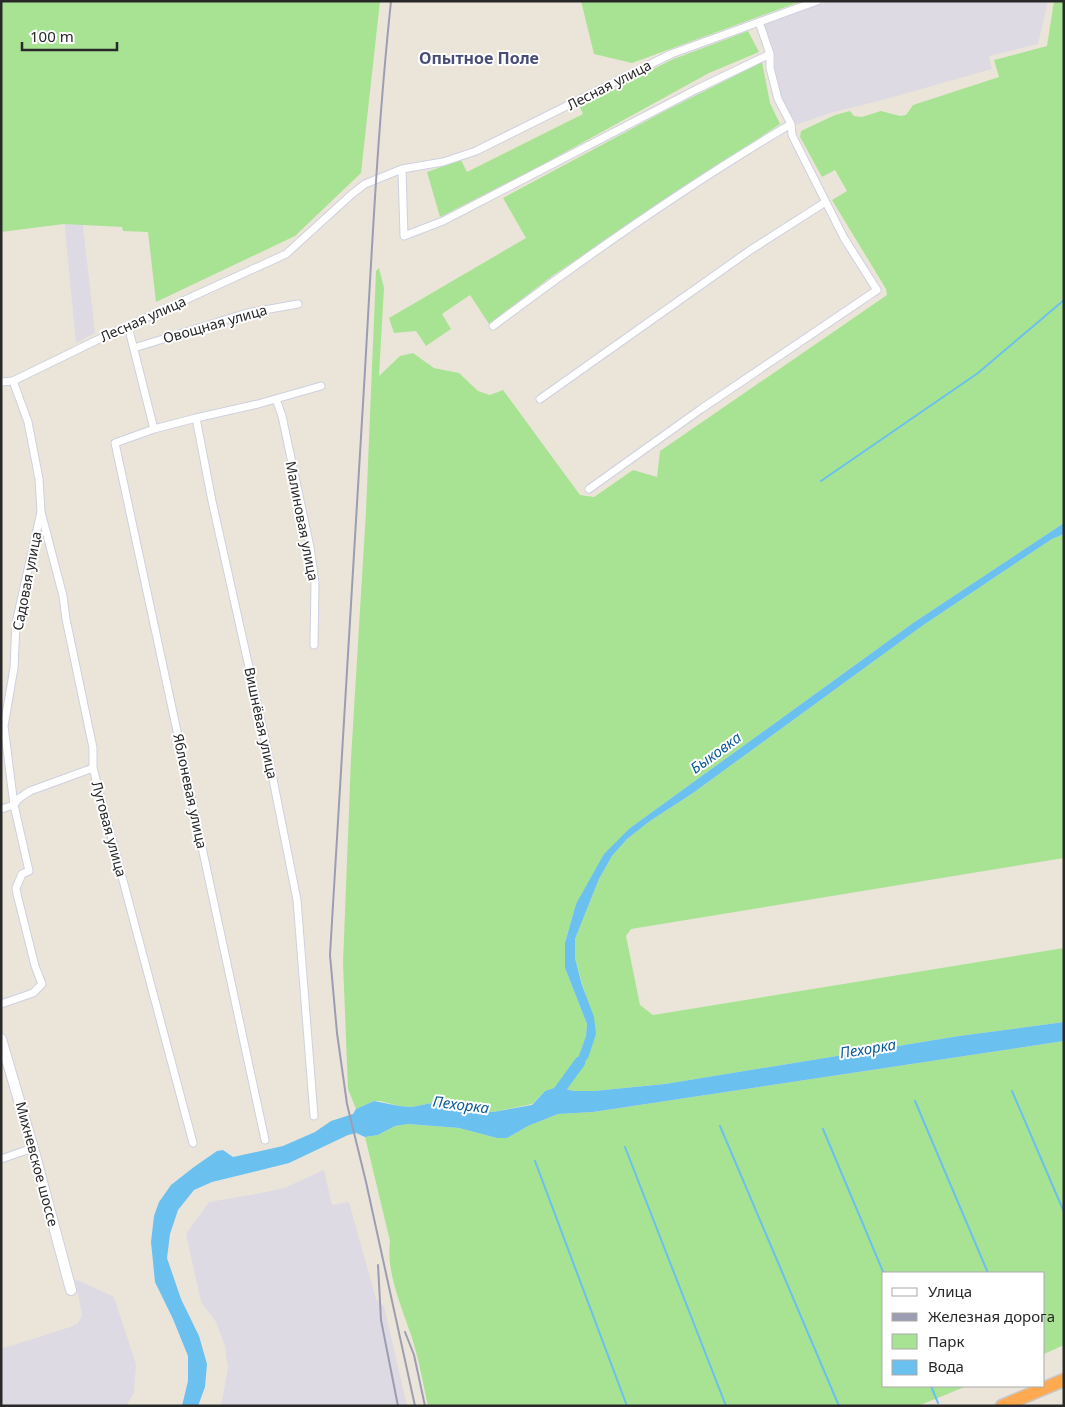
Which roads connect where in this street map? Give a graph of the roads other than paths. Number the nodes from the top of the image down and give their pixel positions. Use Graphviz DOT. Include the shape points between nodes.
graph roads {
  1 [pos="817,1"];
  2 [pos="759,22"];
  3 [pos="770,54"];
  4 [pos="791,124"];
  5 [pos="402,169"];
  6 [pos="824,203"];
  7 [pos="298,304"];
  8 [pos="128,326"];
  9 [pos="493,326"];
  10 [pos="134,348"];
  11 [pos="13,381"];
  12 [pos="1,382"];
  13 [pos="321,386"];
  14 [pos="276,399"];
  15 [pos="540,399"];
  16 [pos="196,418"];
  17 [pos="154,429"];
  18 [pos="589,488"];
  19 [pos="41,512"];
  20 [pos="314,645"];
  21 [pos="93,768"];
  22 [pos="14,805"];
  23 [pos="1,809"];
  24 [pos="1,1004"];
  25 [pos="1,1039"];
  26 [pos="314,1116"];
  27 [pos="265,1140"];
  28 [pos="193,1143"];
  29 [pos="33,1148"];
  30 [pos="1,1159"];
  31 [pos="71,1290"];
  32 [pos="1064,1380"];
  33 [pos="1002,1406"];
  1 -- 2 [label="street, Лесная улица"];
  2 -- 3 [label="street"];
  2 -- 5 [label="street, Лесная улица" via="671,54 476,151 443,162"];
  3 -- 4 [label="street" via="778,99"];
  3 -- 5 [label="street" via="443,221 404,236"];
  4 -- 6 [label="street" via="792,135"];
  4 -- 9 [label="street" via="694,185 557,278"];
  5 -- 8 [label="street, Лесная улица" via="365,184 286,254"];
  6 -- 15 [label="street" via="749,251"];
  6 -- 18 [label="street" via="877,290"];
  7 -- 10 [label="street, Овощная улица" via="247,313"];
  8 -- 10 [label="street"];
  8 -- 11 [label="street, Лесная улица"];
  10 -- 17 [label="street"];
  11 -- 12 [label="street, Лесная улица"];
  11 -- 19 [label="street, Садовая улица" via="28,422 39,479"];
  13 -- 14 [label="street"];
  14 -- 16 [label="street"];
  14 -- 20 [label="street, Малиновая улица" via="310,547 315,583"];
  16 -- 17 [label="street"];
  16 -- 26 [label="street, Вишнёвая улица" via="297,900"];
  17 -- 27 [label="street, Яблоневая улица" via="115,443"];
  19 -- 21 [label="street, Луговая улица" via="93,748"];
  19 -- 22 [label="street, Садовая улица" via="16,623 14,668 4,726"];
  21 -- 22 [label="street" via="30,791"];
  21 -- 28 [label="street, Луговая улица"];
  22 -- 23 [label="street"];
  22 -- 24 [label="street, Садовая улица" via="29,871 22,874 16,888 42,984 33,993"];
  25 -- 29 [label="street, Михневское шоссе"];
  29 -- 30 [label="street"];
  29 -- 31 [label="street, Михневское шоссе"];
  32 -- 33 [label="highway"];
}
